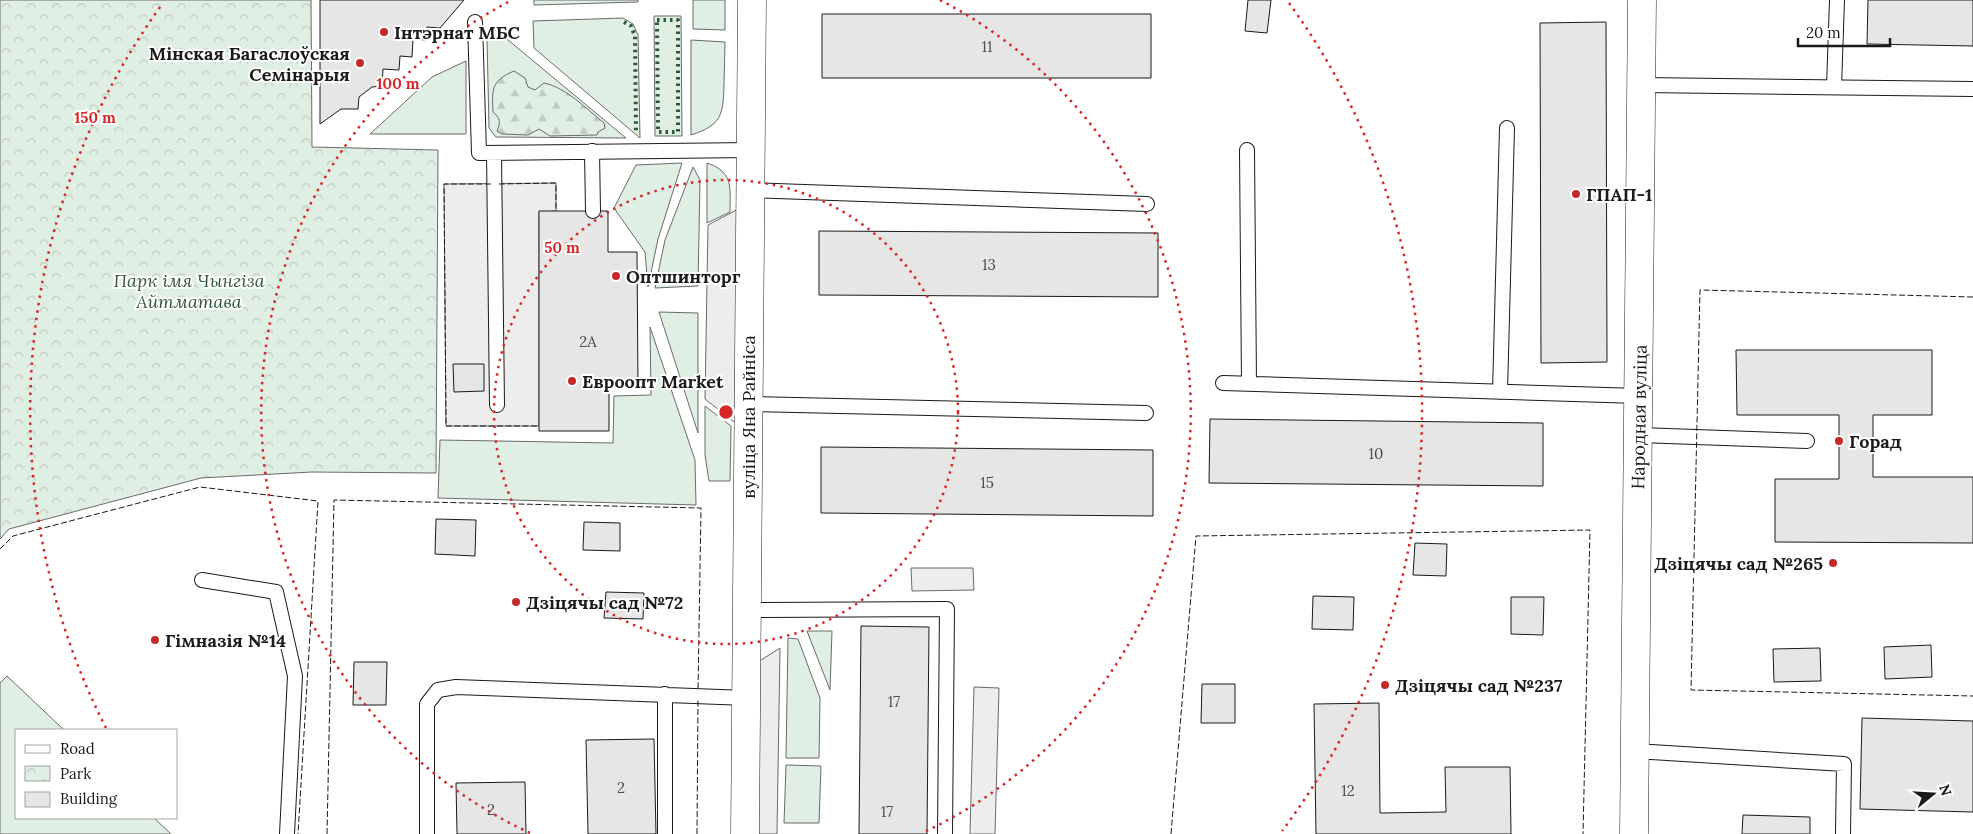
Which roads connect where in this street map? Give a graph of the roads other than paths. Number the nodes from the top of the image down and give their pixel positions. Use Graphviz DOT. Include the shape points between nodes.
graph roads {
  1 [pos="752,0"];
  2 [pos="1642,0"];
  3 [pos="1837,0"];
  4 [pos="475,22"];
  5 [pos="1642,85"];
  6 [pos="1834,87"];
  7 [pos="1973,89"];
  8 [pos="1507,128"];
  9 [pos="751,150"];
  10 [pos="1247,150"];
  11 [pos="592,151"];
  12 [pos="494,153"];
  13 [pos="750,190"];
  14 [pos="1147,204"];
  15 [pos="593,211"];
  16 [pos="1223,383"];
  17 [pos="1249,384"];
  18 [pos="1500,392"];
  19 [pos="1639,396"];
  20 [pos="748,404"];
  21 [pos="497,405"];
  22 [pos="1146,413"];
  23 [pos="1639,435"];
  24 [pos="1807,441"];
  25 [pos="202,580"];
  26 [pos="747,610"];
  27 [pos="665,694"];
  28 [pos="746,698"];
  29 [pos="1635,752"];
  30 [pos="287,834"];
  31 [pos="428,834"];
  32 [pos="665,834"];
  33 [pos="745,834"];
  34 [pos="945,834"];
  35 [pos="1634,834"];
  36 [pos="1842,834"];
  1 -- 9 [label="street, вуліца Яна Райніса"];
  2 -- 5 [label="street, Народная вуліца"];
  3 -- 6 [label="lane"];
  4 -- 12 [label="lane" via="479,153"];
  5 -- 6 [label="lane"];
  5 -- 19 [label="street, Народная вуліца"];
  6 -- 7 [label="lane"];
  8 -- 18 [label="lane"];
  9 -- 11 [label="lane"];
  9 -- 13 [label="street, вуліца Яна Райніса"];
  10 -- 17 [label="lane"];
  11 -- 12 [label="lane"];
  11 -- 15 [label="lane"];
  12 -- 21 [label="lane"];
  13 -- 14 [label="lane"];
  13 -- 20 [label="street, вуліца Яна Райніса"];
  16 -- 17 [label="lane"];
  17 -- 18 [label="lane"];
  18 -- 19 [label="lane"];
  19 -- 23 [label="street, Народная вуліца"];
  20 -- 22 [label="lane"];
  20 -- 26 [label="street, вуліца Яна Райніса"];
  23 -- 24 [label="lane"];
  23 -- 29 [label="street, Народная вуліца"];
  25 -- 30 [label="lane" via="276,592 295,676"];
  26 -- 28 [label="street, вуліца Яна Райніса"];
  26 -- 34 [label="lane" via="947,610"];
  27 -- 28 [label="lane"];
  27 -- 31 [label="lane" via="456,687 438,690 427,704"];
  27 -- 32 [label="lane"];
  28 -- 33 [label="street, вуліца Яна Райніса"];
  29 -- 35 [label="street, Народная вуліца"];
  29 -- 36 [label="lane" via="1844,764"];
}
